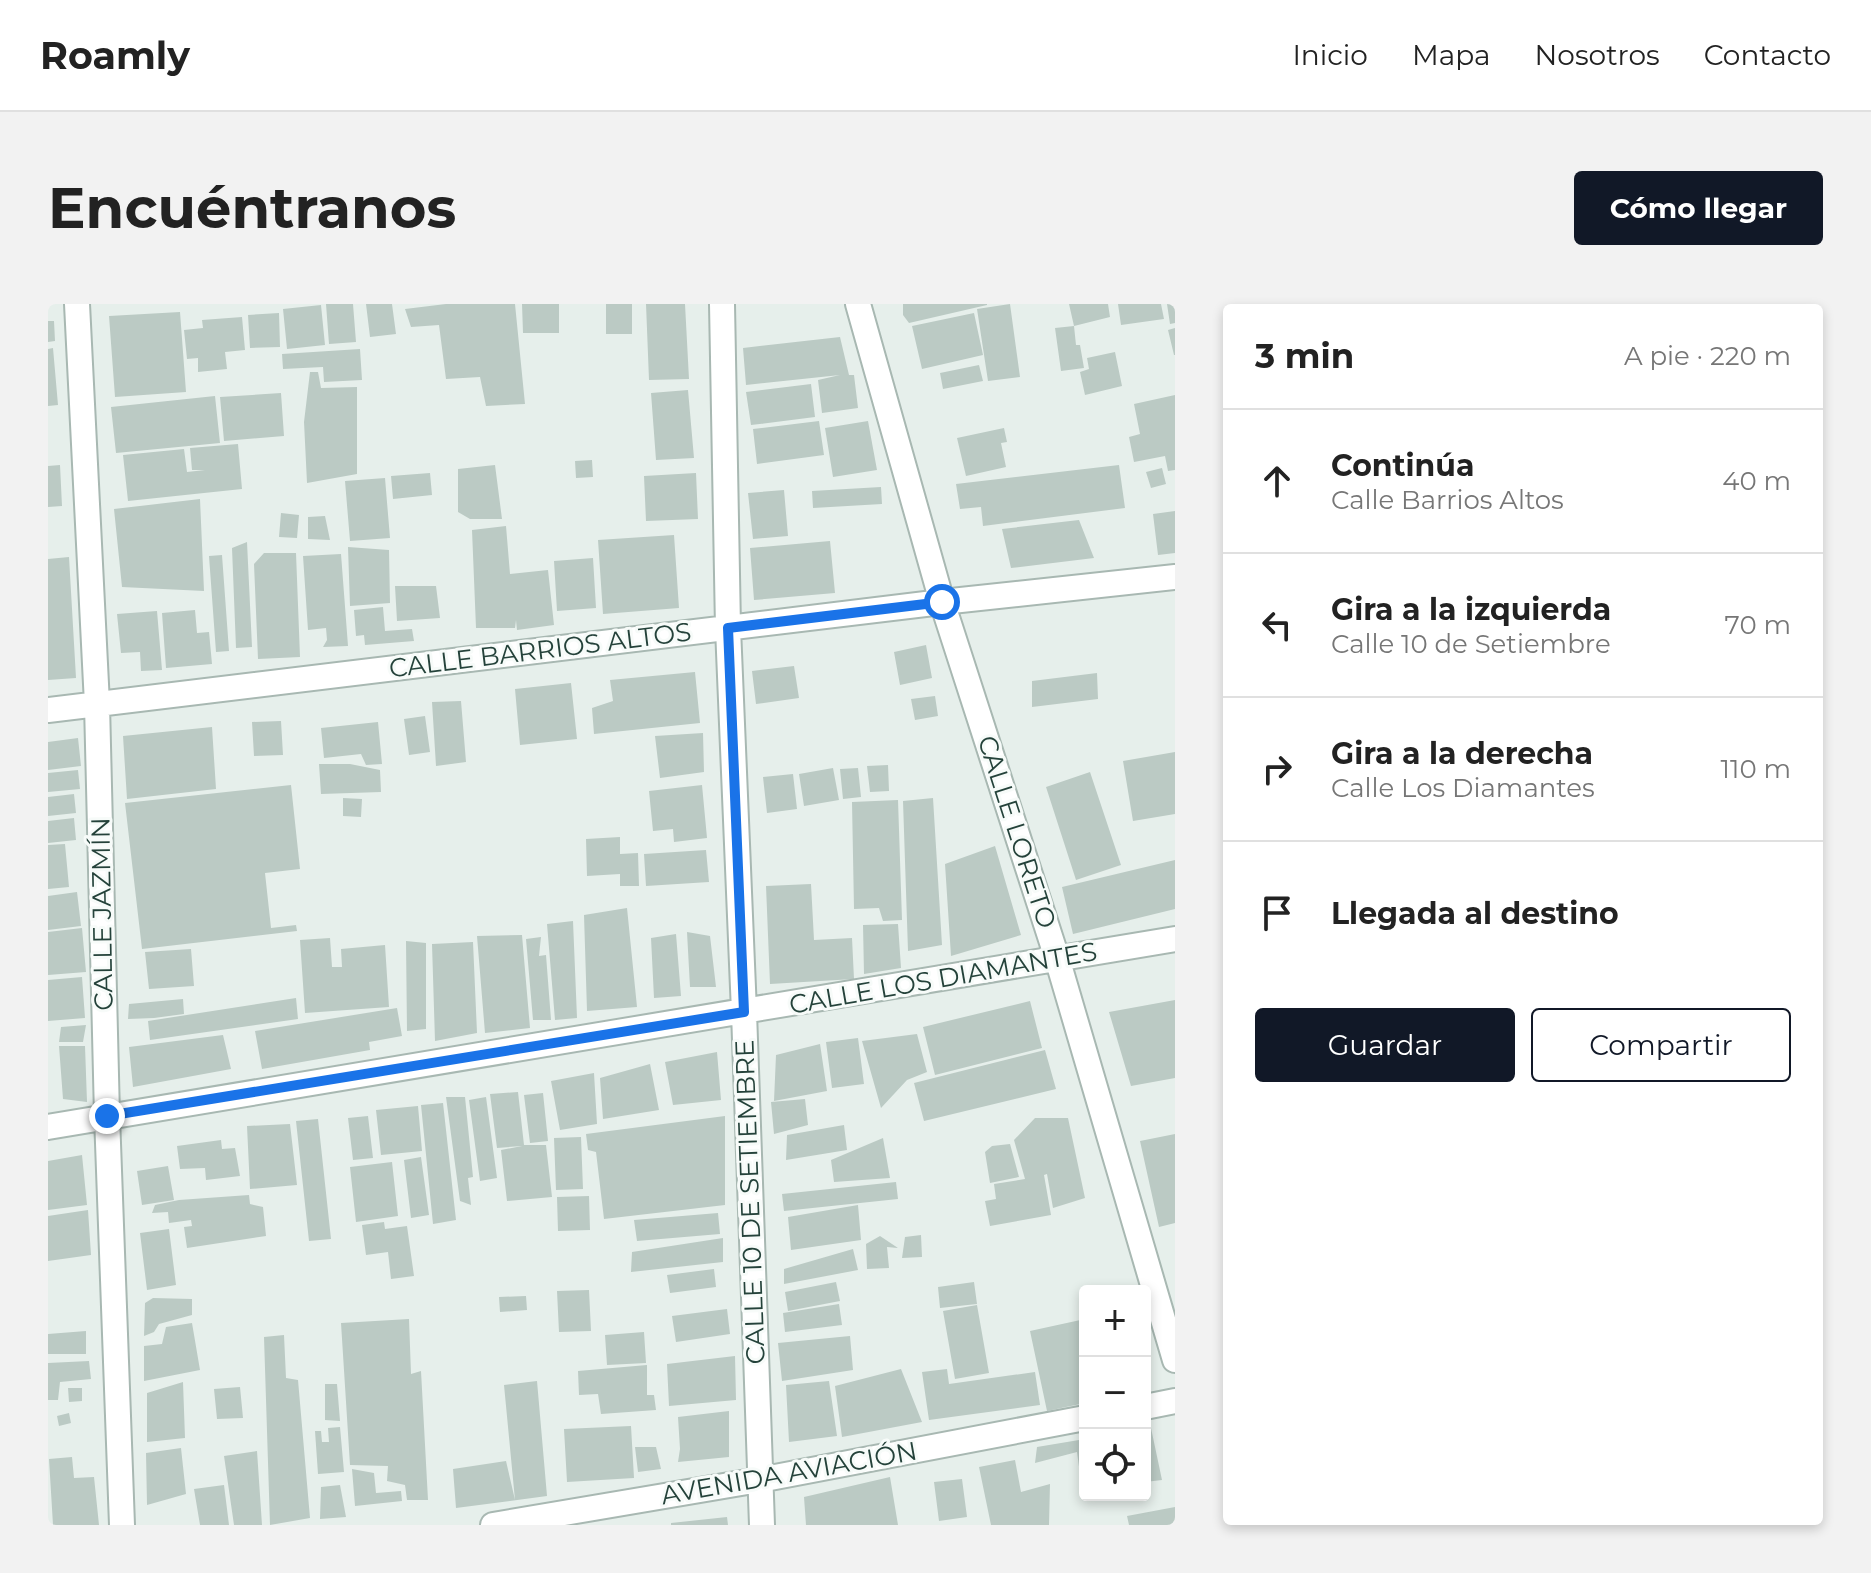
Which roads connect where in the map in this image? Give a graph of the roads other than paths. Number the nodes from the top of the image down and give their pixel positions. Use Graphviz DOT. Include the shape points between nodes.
graph roads {
  1 [pos="77,304"];
  2 [pos="722,304"];
  3 [pos="858,304"];
  4 [pos="1175,577"];
  5 [pos="942,602"];
  6 [pos="728,628"];
  7 [pos="97,704"];
  8 [pos="48,710"];
  9 [pos="1175,939"];
  10 [pos="1057,958"];
  11 [pos="744,1012"];
  12 [pos="107,1116"];
  13 [pos="48,1127"];
  14 [pos="1175,1360"];
  15 [pos="1175,1401"];
  16 [pos="1151,1406"];
  17 [pos="1079,1419"];
  18 [pos="759,1480"];
  19 [pos="122,1525"];
  20 [pos="493,1525"];
  21 [pos="762,1525"];
  1 -- 7 [label="street, CALLE JAZMÍN"];
  2 -- 6 [label="street, CALLE 10 DE SETIEMBRE"];
  3 -- 5 [label="street, CALLE LORETO"];
  4 -- 5 [label="street, CALLE BARRIOS ALTOS"];
  5 -- 6 [label="street, CALLE BARRIOS ALTOS"];
  5 -- 10 [label="street, CALLE LORETO"];
  6 -- 7 [label="street, CALLE BARRIOS ALTOS"];
  6 -- 11 [label="street, CALLE 10 DE SETIEMBRE"];
  7 -- 8 [label="street, CALLE BARRIOS ALTOS"];
  7 -- 12 [label="street, CALLE JAZMÍN"];
  9 -- 10 [label="street, CALLE LOS DIAMANTES"];
  10 -- 11 [label="street, CALLE LOS DIAMANTES"];
  10 -- 14 [label="street, CALLE LORETO"];
  11 -- 12 [label="street, CALLE LOS DIAMANTES"];
  11 -- 18 [label="street, CALLE 10 DE SETIEMBRE"];
  12 -- 13 [label="street, CALLE LOS DIAMANTES"];
  12 -- 19 [label="street, CALLE JAZMÍN"];
  15 -- 16 [label="street"];
  17 -- 18 [label="street, AVENIDA AVIACIÓN"];
  18 -- 20 [label="street, AVENIDA AVIACIÓN"];
  18 -- 21 [label="street, CALLE 10 DE SETIEMBRE"];
}
